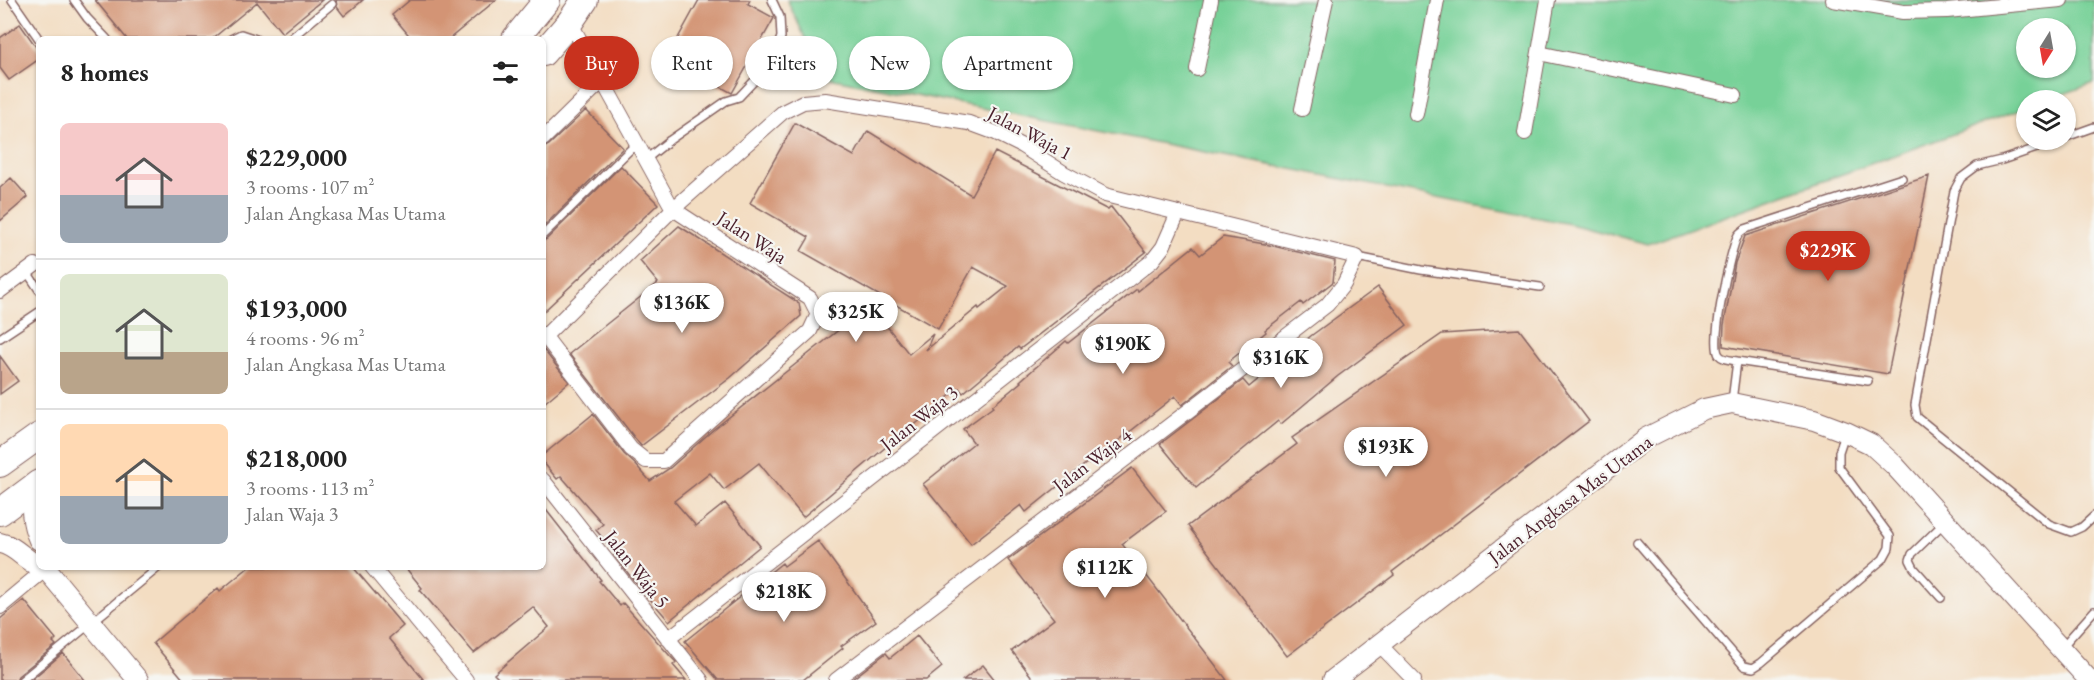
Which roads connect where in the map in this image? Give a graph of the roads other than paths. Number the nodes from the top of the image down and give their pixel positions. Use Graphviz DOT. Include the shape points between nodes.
graph roads {
  1 [pos="12,0"];
  2 [pos="74,0"];
  3 [pos="547,0"];
  4 [pos="585,0"];
  5 [pos="772,0"];
  6 [pos="1211,0"];
  7 [pos="1326,0"];
  8 [pos="1437,0"];
  9 [pos="1548,0"];
  10 [pos="1833,0"];
  11 [pos="2061,0"];
  12 [pos="2008,3"];
  13 [pos="332,4"];
  14 [pos="1901,6"];
  15 [pos="570,22"];
  16 [pos="37,36"];
  17 [pos="104,36"];
  18 [pos="294,36"];
  19 [pos="517,36"];
  20 [pos="578,36"];
  21 [pos="546,49"];
  22 [pos="1539,53"];
  23 [pos="1197,69"];
  24 [pos="593,90"];
  25 [pos="608,90"];
  26 [pos="1735,95"];
  27 [pos="1302,109"];
  28 [pos="1416,114"];
  29 [pos="2094,127"];
  30 [pos="1525,133"];
  31 [pos="2076,134"];
  32 [pos="546,136"];
  33 [pos="637,143"];
  34 [pos="2031,150"];
  35 [pos="645,160"];
  36 [pos="1902,178"];
  37 [pos="673,209"];
  38 [pos="1178,213"];
  39 [pos="546,232"];
  40 [pos="1357,257"];
  41 [pos="31,268"];
  42 [pos="36,282"];
  43 [pos="1540,287"];
  44 [pos="0,291"];
  45 [pos="36,314"];
  46 [pos="546,333"];
  47 [pos="0,338"];
  48 [pos="546,338"];
  49 [pos="1737,361"];
  50 [pos="1868,381"];
  51 [pos="1732,403"];
  52 [pos="1846,432"];
  53 [pos="36,438"];
  54 [pos="0,464"];
  55 [pos="546,484"];
  56 [pos="36,485"];
  57 [pos="0,512"];
  58 [pos="2094,516"];
  59 [pos="1945,522"];
  60 [pos="36,533"];
  61 [pos="1637,542"];
  62 [pos="0,543"];
  63 [pos="36,564"];
  64 [pos="41,570"];
  65 [pos="46,570"];
  66 [pos="155,570"];
  67 [pos="374,570"];
  68 [pos="1941,598"];
  69 [pos="0,607"];
  70 [pos="2094,611"];
  71 [pos="91,624"];
  72 [pos="668,639"];
  73 [pos="1379,644"];
  74 [pos="2060,650"];
  75 [pos="22,680"];
  76 [pos="138,680"];
  77 [pos="466,680"];
  78 [pos="701,680"];
  79 [pos="836,680"];
  80 [pos="1333,680"];
  81 [pos="1414,680"];
  82 [pos="2089,680"];
  1 -- 16 [label="lane"];
  2 -- 17 [label="lane"];
  3 -- 19 [label="highway"];
  4 -- 15 [label="highway"];
  5 -- 35 [label="lane" via="780,17 781,36 772,62 739,97 726,101"];
  6 -- 23 [label="street"];
  7 -- 27 [label="street"];
  8 -- 28 [label="street"];
  9 -- 22 [label="street"];
  10 -- 14 [label="street"];
  11 -- 12 [label="street"];
  12 -- 14 [label="street" via="1947,11"];
  13 -- 18 [label="lane"];
  15 -- 20 [label="street, Jalan Waja"];
  15 -- 21 [label="highway"];
  22 -- 26 [label="street"];
  22 -- 30 [label="street"];
  24 -- 32 [label="street"];
  25 -- 33 [label="street, Jalan Waja"];
  29 -- 31 [label="lane"];
  33 -- 35 [label="street, Jalan Waja"];
  33 -- 39 [label="lane"];
  34 -- 58 [label="lane" via="1977,166 1961,178 1953,191 1915,405 1917,417 2049,524 2071,532"];
  35 -- 37 [label="street, Jalan Waja"];
  36 -- 49 [label="lane" via="1739,233 1717,322 1716,348 1725,359"];
  37 -- 38 [label="street, Jalan Waja 1" via="783,112 803,102 825,100 969,123 1022,146 1105,195"];
  37 -- 46 [label="street, Jalan Waja 1"];
  37 -- 48 [label="street, Jalan Waja" via="810,298 818,314 810,331 664,460 646,461 631,448"];
  38 -- 40 [label="street, Jalan Waja 1"];
  38 -- 72 [label="street, Jalan Waja 3" via="1163,247 1152,261"];
  40 -- 43 [label="lane, Jalan Waja 1"];
  40 -- 79 [label="street, Jalan Waja 4" via="1344,284 1327,305"];
  41 -- 42 [label="lane"];
  41 -- 44 [label="street"];
  45 -- 47 [label="lane"];
  49 -- 50 [label="lane"];
  49 -- 51 [label="lane"];
  51 -- 52 [label="street, Jalan Angkasa Mas Utama" via="1814,420"];
  51 -- 73 [label="street, Jalan Angkasa Mas Utama" via="1704,409 1646,438"];
  52 -- 59 [label="street, Jalan Angkasa Mas Utama" via="1871,444"];
  52 -- 61 [label="lane" via="1839,467 1890,536 1889,548 1882,559 1753,668 1743,666"];
  53 -- 54 [label="highway"];
  55 -- 72 [label="street, Jalan Waja 5"];
  56 -- 57 [label="highway"];
  56 -- 60 [label="street" via="31,509"];
  59 -- 68 [label="lane" via="1910,560"];
  59 -- 74 [label="street, Jalan Angkasa Mas Utama"];
  62 -- 63 [label="street" via="18,550"];
  64 -- 69 [label="street"];
  65 -- 71 [label="street"];
  66 -- 71 [label="lane"];
  67 -- 77 [label="street"];
  70 -- 74 [label="lane"];
  71 -- 75 [label="lane"];
  71 -- 76 [label="street"];
  72 -- 78 [label="street, Jalan Waja 5"];
  73 -- 80 [label="street, Jalan Angkasa Mas Utama"];
  73 -- 81 [label="street"];
  74 -- 82 [label="street, Jalan Angkasa Mas Utama"];
}
